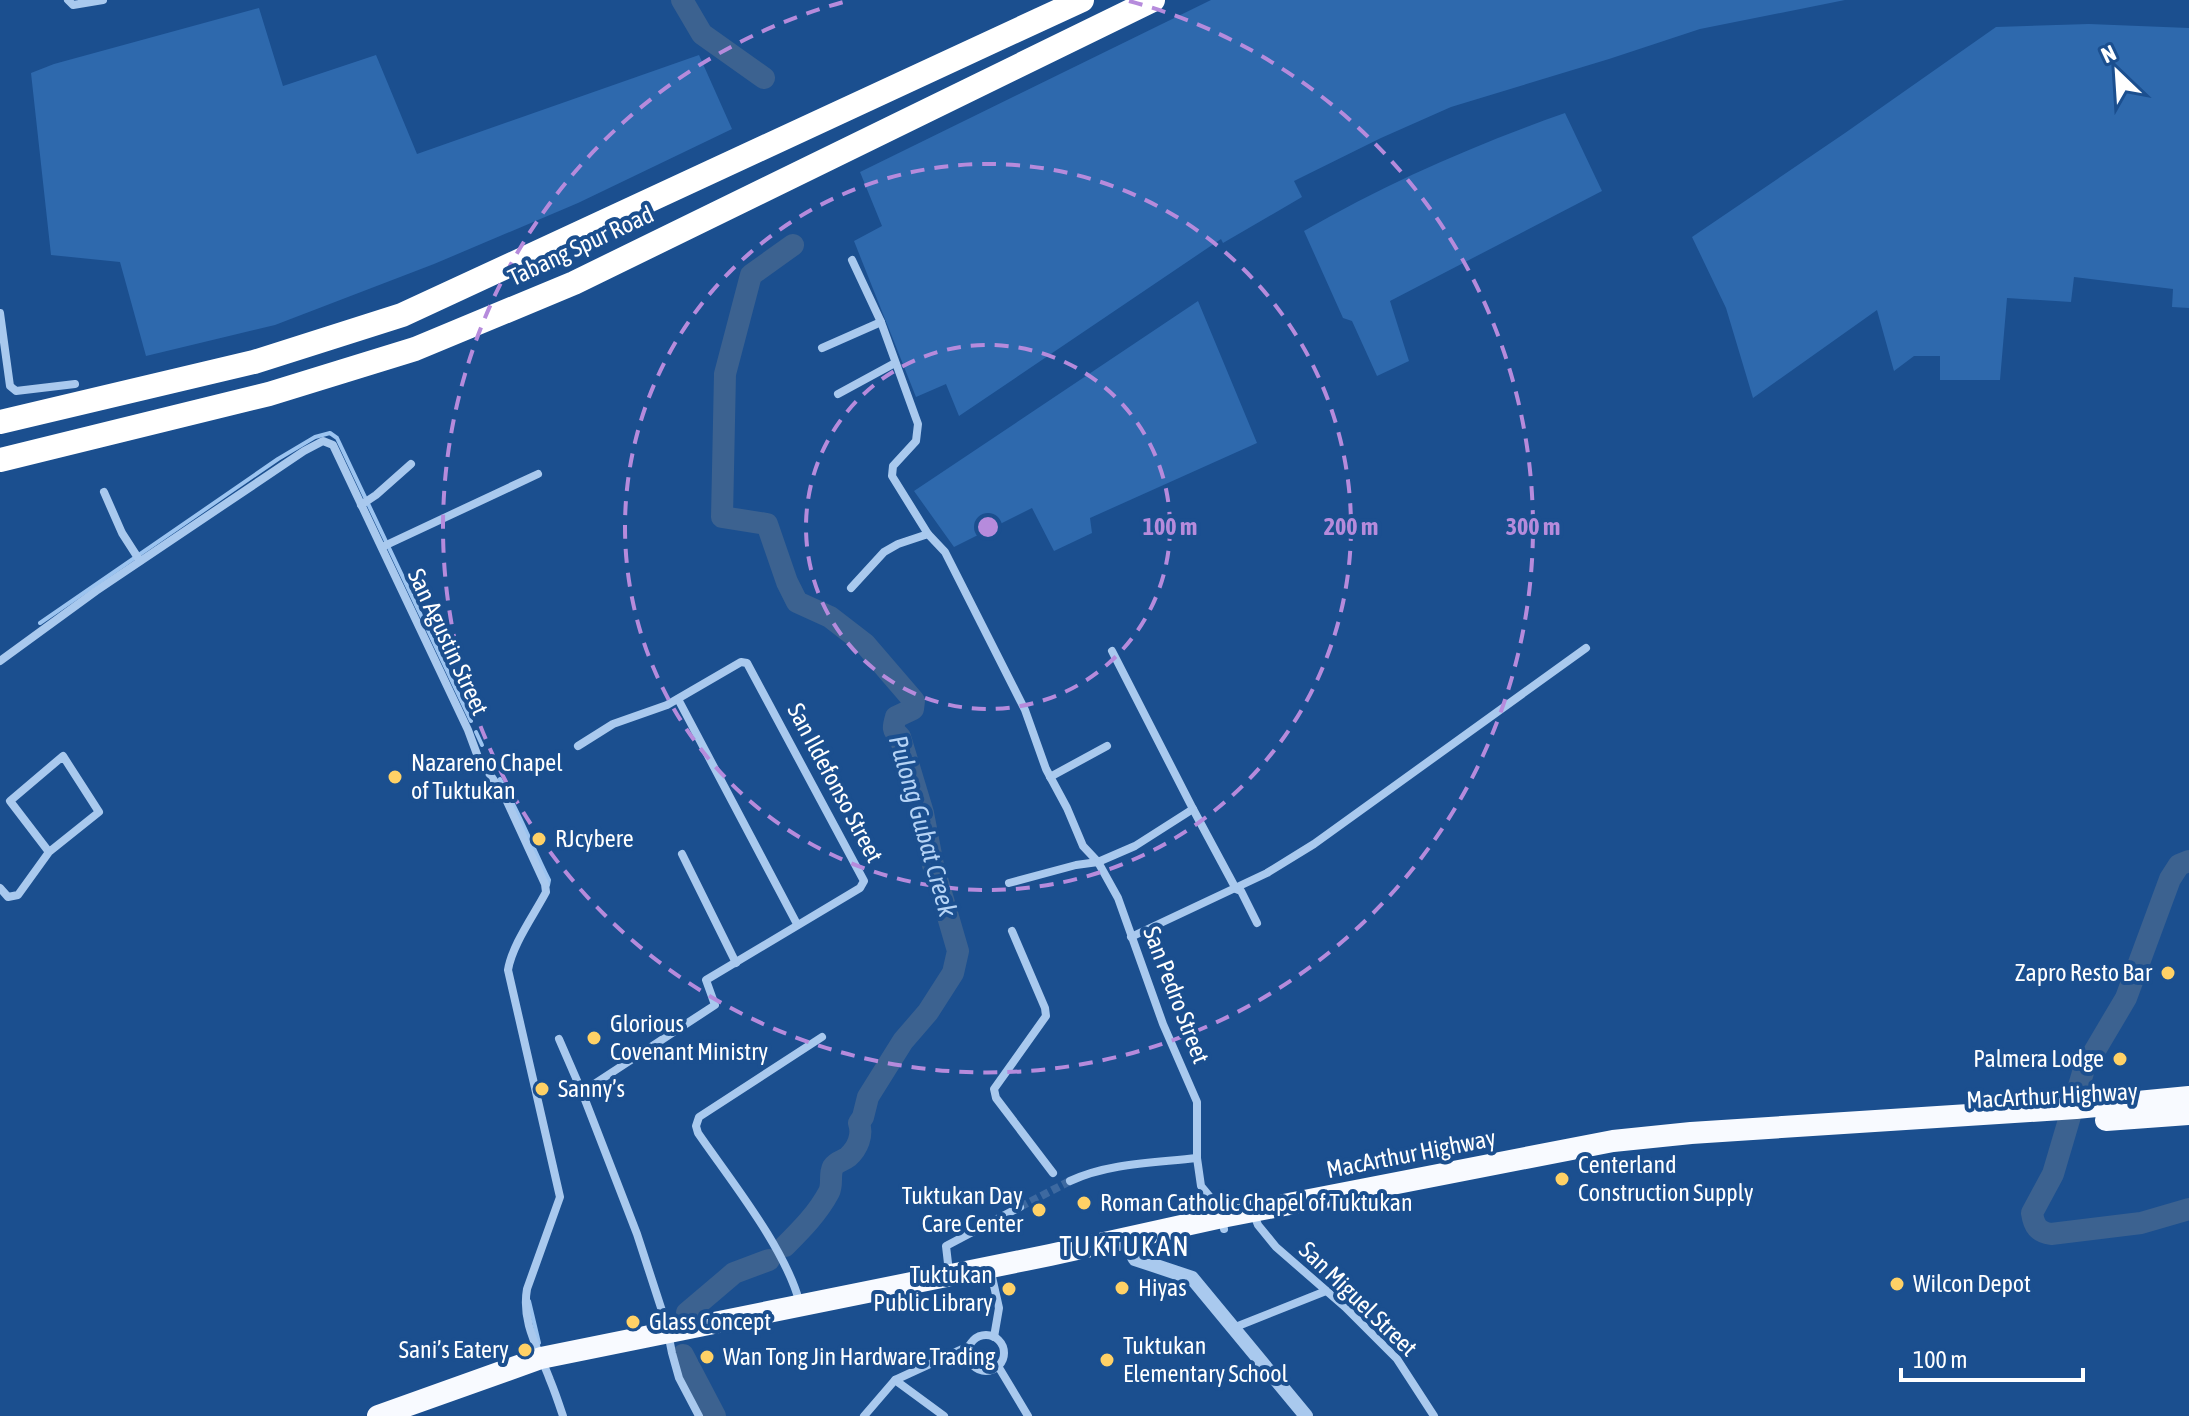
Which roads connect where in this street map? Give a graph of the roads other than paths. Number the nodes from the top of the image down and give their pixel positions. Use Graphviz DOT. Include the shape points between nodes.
graph roads {
  1 [pos="68,0"];
  2 [pos="103,0"];
  3 [pos="1082,0"];
  4 [pos="1153,0"];
  5 [pos="852,260"];
  6 [pos="0,313"];
  7 [pos="881,322"];
  8 [pos="822,348"];
  9 [pos="895,363"];
  10 [pos="75,384"];
  11 [pos="838,394"];
  12 [pos="0,422"];
  13 [pos="0,460"];
  14 [pos="411,464"];
  15 [pos="538,474"];
  16 [pos="104,492"];
  17 [pos="361,505"];
  18 [pos="928,534"];
  19 [pos="382,547"];
  20 [pos="140,561"];
  21 [pos="851,588"];
  22 [pos="1586,648"];
  23 [pos="1112,651"];
  24 [pos="0,661"];
  25 [pos="678,699"];
  26 [pos="578,746"];
  27 [pos="1107,746"];
  28 [pos="1050,777"];
  29 [pos="1193,809"];
  30 [pos="49,852"];
  31 [pos="682,854"];
  32 [pos="1098,862"];
  33 [pos="1009,883"];
  34 [pos="0,888"];
  35 [pos="1236,889"];
  36 [pos="1257,923"];
  37 [pos="797,924"];
  38 [pos="1012,931"];
  39 [pos="1131,937"];
  40 [pos="736,963"];
  41 [pos="822,1037"];
  42 [pos="559,1039"];
  43 [pos="582,1092"];
  44 [pos="2189,1097"];
  45 [pos="2189,1114"];
  46 [pos="2077,1115"];
  47 [pos="1197,1158"];
  48 [pos="1053,1173"];
  49 [pos="1070,1181"];
  50 [pos="1020,1207"];
  51 [pos="1255,1218"];
  52 [pos="1223,1223"];
  53 [pos="1129,1244"];
  54 [pos="991,1272"];
  55 [pos="951,1281"];
  56 [pos="1326,1291"];
  57 [pos="801,1311"];
  58 [pos="1233,1328"];
  59 [pos="994,1337"];
  60 [pos="669,1338"];
  61 [pos="969,1346"];
  62 [pos="543,1364"];
  63 [pos="998,1366"];
  64 [pos="895,1380"];
  65 [pos="378,1416"];
  66 [pos="413,1416"];
  67 [pos="563,1416"];
  68 [pos="699,1416"];
  69 [pos="864,1416"];
  70 [pos="944,1416"];
  71 [pos="1028,1416"];
  72 [pos="1306,1416"];
  73 [pos="1434,1416"];
  1 -- 2 [label="street" via="73,5"];
  3 -- 12 [label="highway, Tabang Spur Road" via="402,315 254,362"];
  4 -- 13 [label="highway, Tabang Spur Road" via="574,283 415,349 269,394"];
  5 -- 7 [label="street"];
  6 -- 10 [label="street" via="10,386 16,391"];
  7 -- 8 [label="street"];
  7 -- 9 [label="street"];
  9 -- 11 [label="street"];
  9 -- 18 [label="street, San Pedro Street" via="918,432 893,466 892,476"];
  14 -- 17 [label="street"];
  15 -- 19 [label="street"];
  16 -- 20 [label="street"];
  17 -- 19 [label="street, San Agustin Street"];
  17 -- 20 [label="street, San Agustin Street" via="333,445 323,441"];
  18 -- 21 [label="street" via="884,552"];
  18 -- 28 [label="street, San Pedro Street" via="945,552 1025,710"];
  19 -- 62 [label="street, San Agustin Street" via="478,757 504,795 545,884 546,892 508,970 560,1188 524,1304"];
  20 -- 24 [label="street, San Agustin Street"];
  22 -- 35 [label="street" via="1314,844"];
  23 -- 29 [label="street"];
  25 -- 26 [label="street, San Ildefonso Street" via="613,724"];
  25 -- 37 [label="street"];
  25 -- 37 [label="street, San Ildefonso Street" via="747,663 864,881"];
  27 -- 28 [label="street"];
  28 -- 32 [label="street, San Pedro Street" via="1083,846"];
  29 -- 32 [label="street" via="1135,846"];
  29 -- 35 [label="street"];
  30 -- 30 [label="street" via="10,801 63,756 99,812"];
  30 -- 34 [label="street" via="18,895 8,897"];
  31 -- 40 [label="street"];
  32 -- 33 [label="street"];
  32 -- 39 [label="street, San Pedro Street"];
  35 -- 36 [label="street"];
  35 -- 39 [label="street"];
  37 -- 40 [label="street, San Ildefonso Street"];
  38 -- 48 [label="street" via="1046,1016 994,1089"];
  39 -- 47 [label="street, San Pedro Street" via="1197,1102"];
  40 -- 43 [label="street, San Ildefonso Street" via="706,980 715,1005"];
  41 -- 57 [label="street" via="699,1117 696,1126 774,1246"];
  42 -- 43 [label="street"];
  43 -- 60 [label="street" via="637,1234"];
  44 -- 46 [label="highway, MacArthur Highway"];
  45 -- 46 [label="highway, MacArthur Highway"];
  46 -- 51 [label="highway, MacArthur Highway" via="1613,1141"];
  47 -- 49 [label="street" via="1105,1168"];
  47 -- 52 [label="street, San Pedro Street" via="1201,1186 1220,1209"];
  50 -- 55 [label="street" via="946,1246"];
  51 -- 52 [label="highway, MacArthur Highway"];
  51 -- 56 [label="street, San Miguel Street" via="1276,1247"];
  52 -- 53 [label="highway, MacArthur Highway"];
  53 -- 54 [label="highway, MacArthur Highway"];
  53 -- 58 [label="street" via="1135,1259 1192,1278"];
  54 -- 55 [label="highway, MacArthur Highway"];
  54 -- 59 [label="street" via="999,1308"];
  55 -- 57 [label="highway, MacArthur Highway"];
  56 -- 58 [label="street"];
  56 -- 73 [label="street, San Miguel Street" via="1397,1359"];
  57 -- 60 [label="highway, MacArthur Highway"];
  58 -- 72 [label="street"];
  59 -- 61 [label="street" via="976,1337"];
  59 -- 63 [label="street" via="1003,1345"];
  60 -- 62 [label="highway, MacArthur Highway"];
  60 -- 68 [label="street" via="679,1378"];
  61 -- 63 [label="street" via="967,1356 976,1369"];
  61 -- 64 [label="street"];
  62 -- 65 [label="highway, MacArthur Highway"];
  62 -- 66 [label="highway, MacArthur Highway"];
  62 -- 67 [label="street, San Agustin Street"];
  63 -- 71 [label="street"];
  64 -- 69 [label="street"];
  64 -- 70 [label="street"];
}
